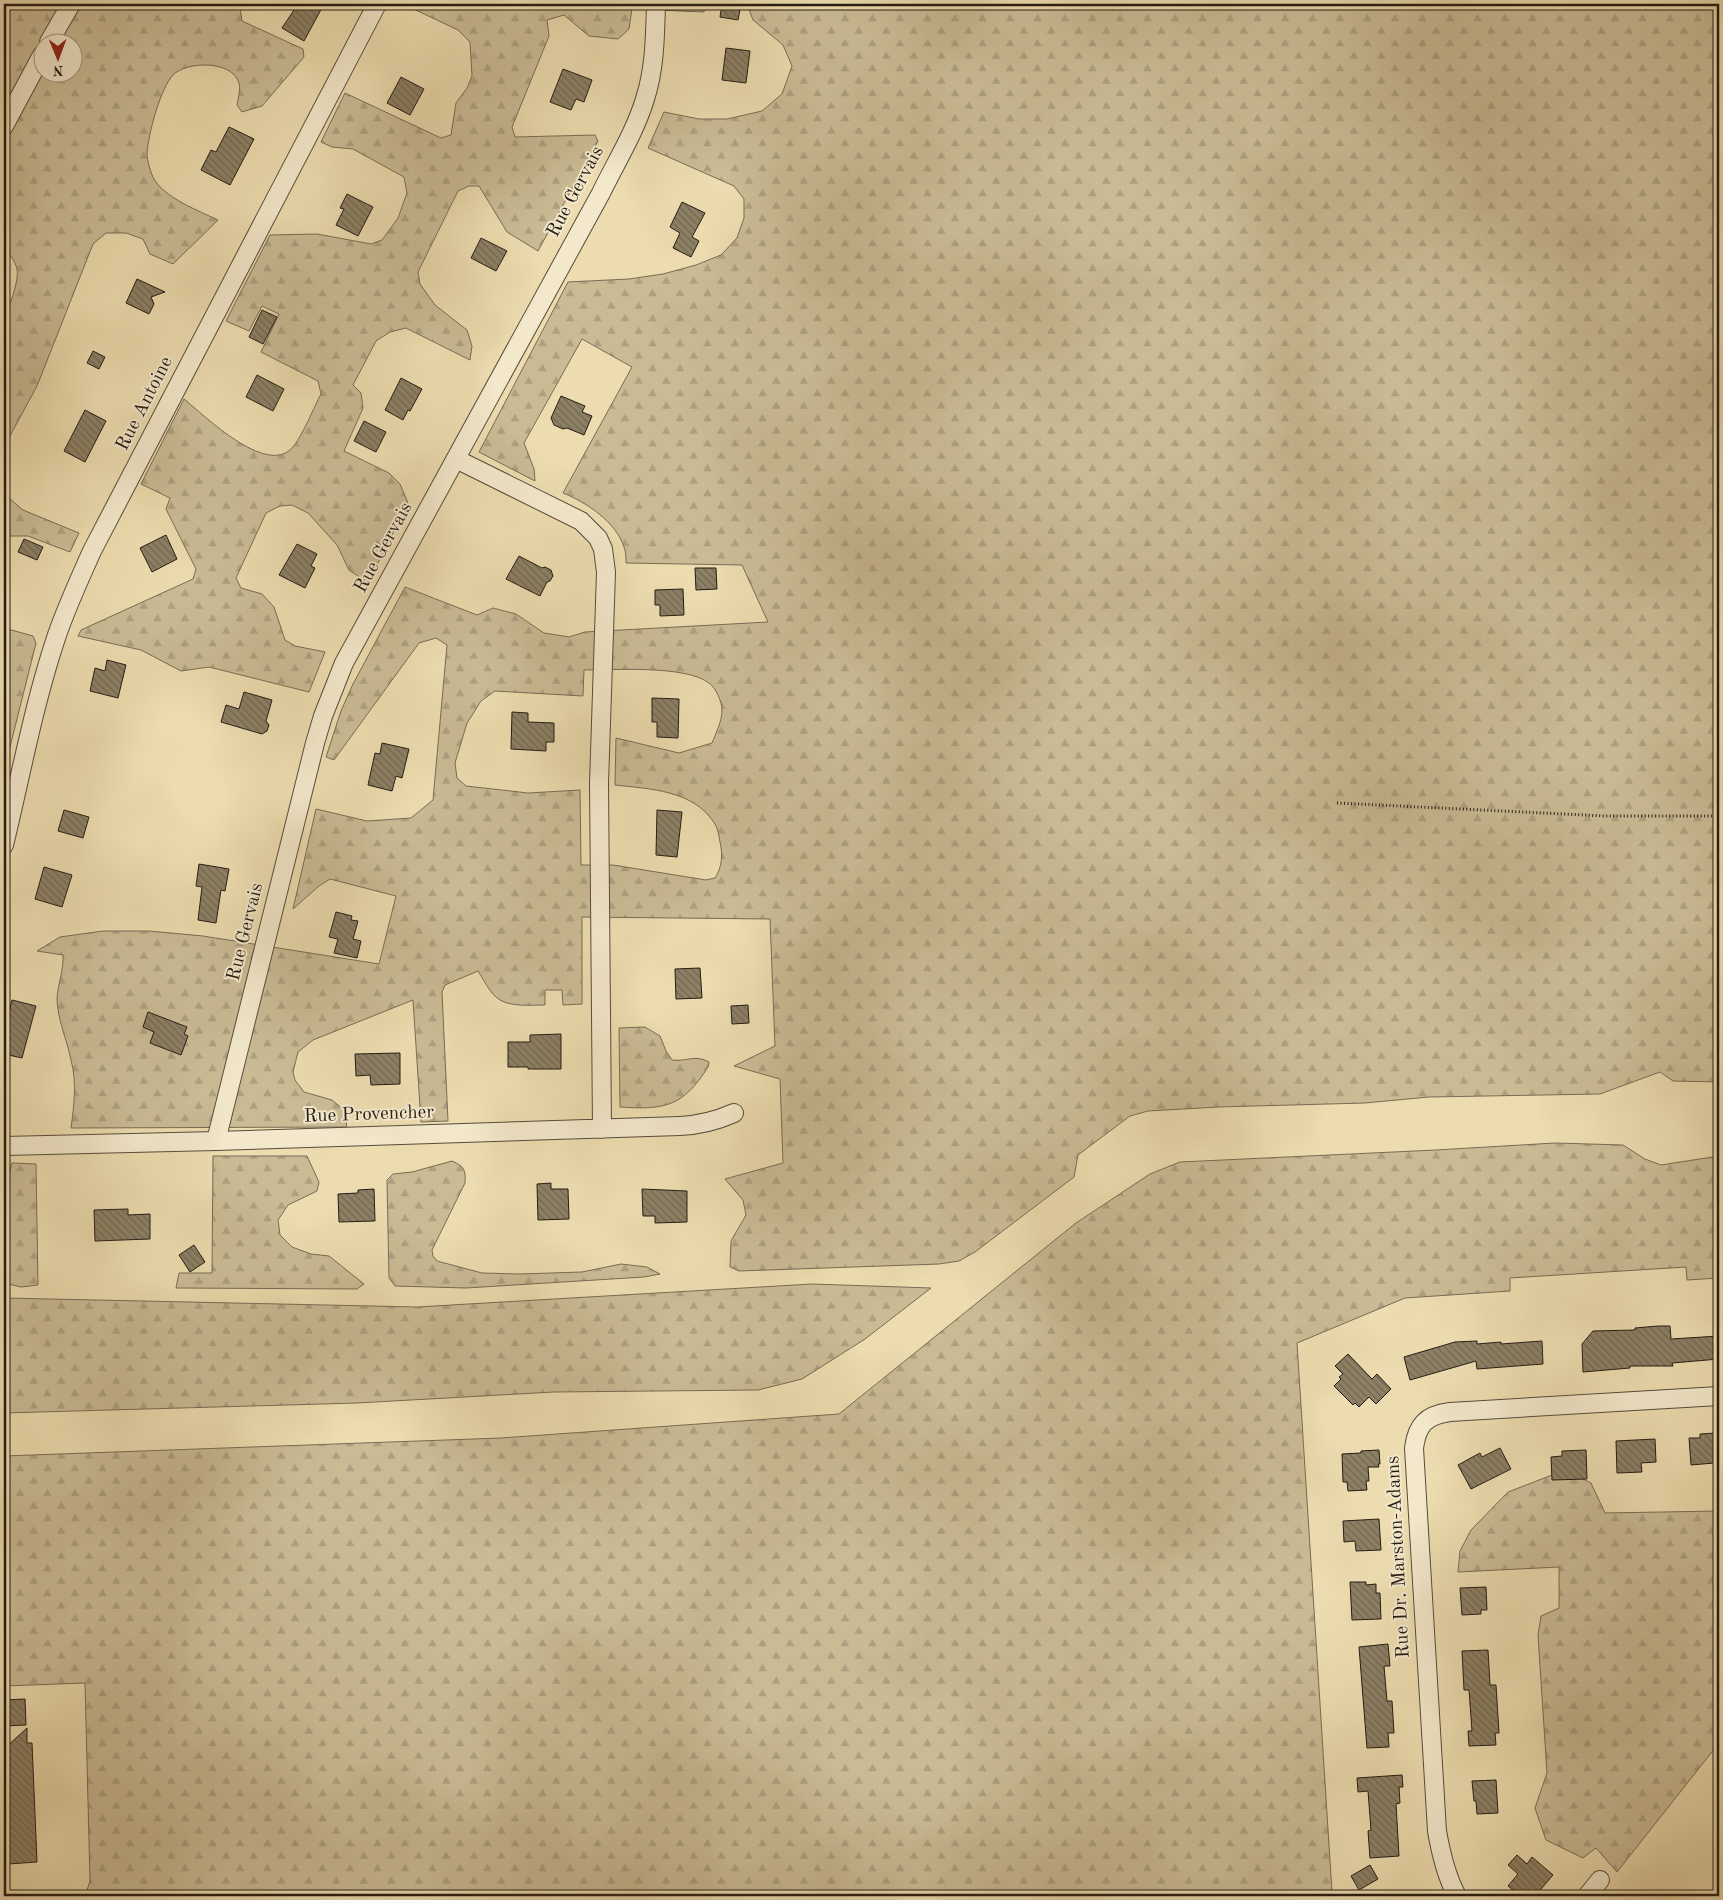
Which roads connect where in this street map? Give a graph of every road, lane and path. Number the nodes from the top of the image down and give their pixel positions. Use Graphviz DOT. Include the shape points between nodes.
graph roads {
  1 [pos="71,4"];
  2 [pos="377,4"];
  3 [pos="656,4"];
  4 [pos="55,32"];
  5 [pos="32,74"];
  6 [pos="4,126"];
  7 [pos="456,460"];
  8 [pos="1337,803"];
  9 [pos="1719,816"];
  10 [pos="4,845"];
  11 [pos="734,1113"];
  12 [pos="602,1129"];
  13 [pos="216,1141"];
  14 [pos="4,1146"];
  15 [pos="1719,1396"];
  16 [pos="1600,1880"];
  17 [pos="1457,1896"];
  18 [pos="1587,1896"];
  1 -- 4 [label="street"];
  2 -- 10 [label="street, Rue Antoine" via="79,580 48,664"];
  3 -- 7 [label="street, Rue Gervais" via="652,71 636,123"];
  5 -- 6 [label="street"];
  7 -- 12 [label="street" via="581,521 590,528 603,548 606,572 599,801"];
  7 -- 13 [label="street, Rue Gervais" via="344,663 323,716"];
  8 -- 9 [label="path" via="1605,816"];
  11 -- 12 [label="street, Rue Provencher" via="700,1125"];
  12 -- 13 [label="street, Rue Provencher"];
  13 -- 14 [label="street, Rue Provencher"];
  15 -- 17 [label="street, Rue Dr. Marston-Adams" via="1439,1413 1420,1426 1414,1448 1437,1831 1440,1852"];
  16 -- 18 [label="street"];
}
